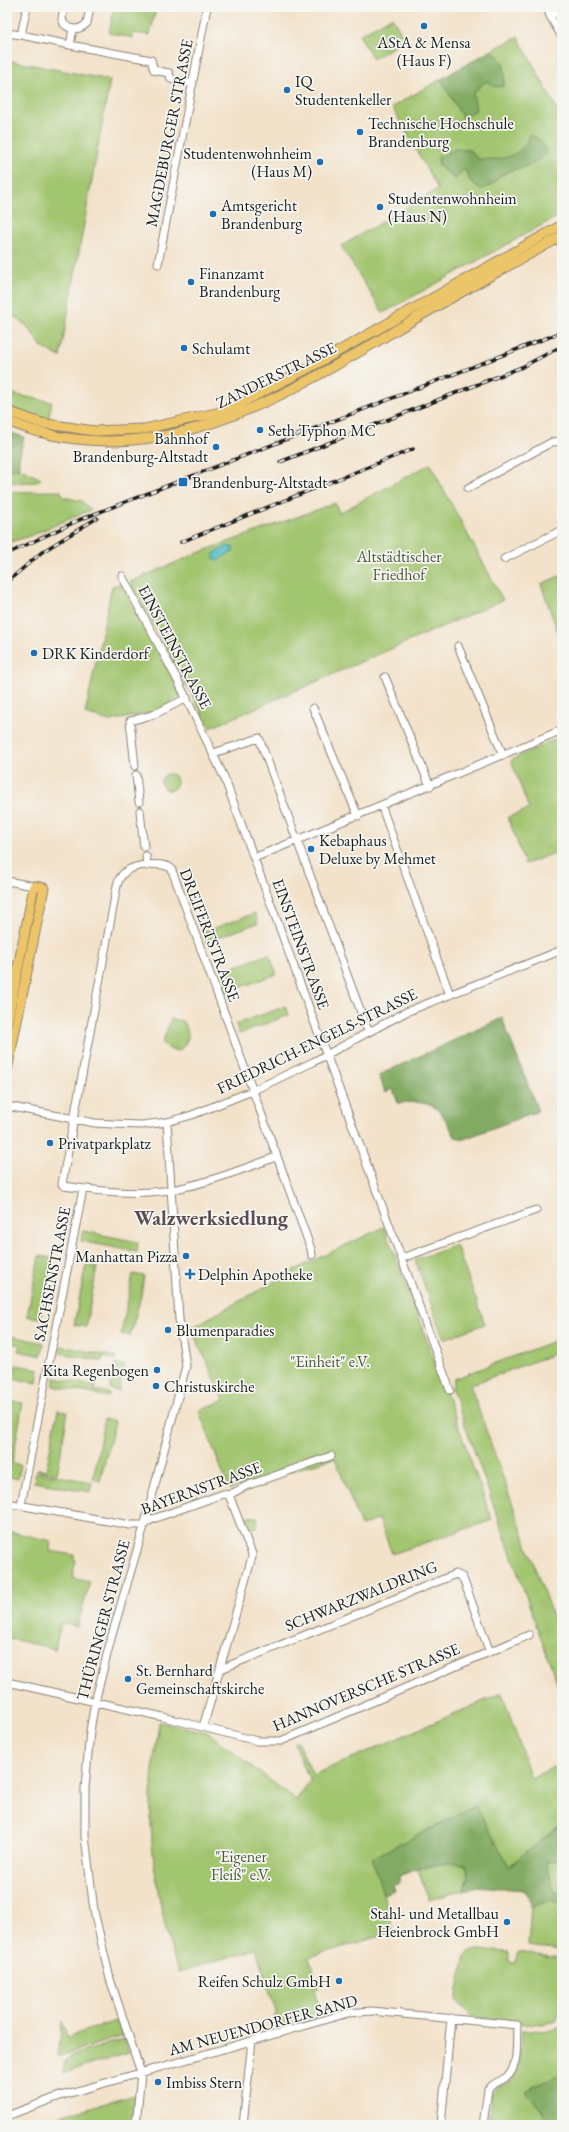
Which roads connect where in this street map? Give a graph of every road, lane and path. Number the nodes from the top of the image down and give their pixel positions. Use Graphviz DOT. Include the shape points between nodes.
graph roads {
  1 [pos="27,7"];
  2 [pos="64,7"];
  3 [pos="90,7"];
  4 [pos="208,7"];
  5 [pos="547,7"];
  6 [pos="562,10"];
  7 [pos="550,16"];
  8 [pos="73,29"];
  9 [pos="7,33"];
  10 [pos="21,36"];
  11 [pos="562,37"];
  12 [pos="70,45"];
  13 [pos="193,84"];
  14 [pos="562,225"];
  15 [pos="562,236"];
  16 [pos="158,264"];
  17 [pos="374,331"];
  18 [pos="380,340"];
  19 [pos="7,412"];
  20 [pos="7,421"];
  21 [pos="562,441"];
  22 [pos="468,488"];
  23 [pos="562,530"];
  24 [pos="504,558"];
  25 [pos="122,576"];
  26 [pos="458,646"];
  27 [pos="385,677"];
  28 [pos="187,698"];
  29 [pos="313,708"];
  30 [pos="562,730"];
  31 [pos="214,753"];
  32 [pos="503,755"];
  33 [pos="135,766"];
  34 [pos="136,775"];
  35 [pos="430,786"];
  36 [pos="139,802"];
  37 [pos="381,805"];
  38 [pos="140,811"];
  39 [pos="358,816"];
  40 [pos="298,841"];
  41 [pos="144,847"];
  42 [pos="146,856"];
  43 [pos="254,858"];
  44 [pos="147,866"];
  45 [pos="7,881"];
  46 [pos="34,886"];
  47 [pos="562,950"];
  48 [pos="450,995"];
  49 [pos="7,1023"];
  50 [pos="368,1031"];
  51 [pos="326,1054"];
  52 [pos="7,1070"];
  53 [pos="252,1091"];
  54 [pos="7,1106"];
  55 [pos="73,1119"];
  56 [pos="167,1122"];
  57 [pos="276,1156"];
  58 [pos="83,1189"];
  59 [pos="171,1189"];
  60 [pos="536,1210"];
  61 [pos="312,1255"];
  62 [pos="402,1258"];
  63 [pos="450,1390"];
  64 [pos="331,1456"];
  65 [pos="229,1494"];
  66 [pos="7,1503"];
  67 [pos="21,1505"];
  68 [pos="145,1523"];
  69 [pos="529,1634"];
  70 [pos="489,1650"];
  71 [pos="220,1669"];
  72 [pos="7,1682"];
  73 [pos="95,1702"];
  74 [pos="203,1727"];
  75 [pos="451,2018"];
  76 [pos="252,2040"];
  77 [pos="141,2073"];
  78 [pos="7,2116"];
  79 [pos="136,2125"];
  80 [pos="243,2125"];
  81 [pos="441,2125"];
  82 [pos="483,2125"];
  1 -- 10 [label="street"];
  2 -- 8 [label="street" via="64,24"];
  3 -- 8 [label="street" via="87,23 80,29"];
  4 -- 13 [label="street, MAGDEBURGER STRASSE"];
  5 -- 7 [label="street"];
  6 -- 7 [label="street"];
  7 -- 11 [label="street"];
  8 -- 12 [label="street"];
  9 -- 10 [label="street"];
  10 -- 12 [label="street"];
  12 -- 13 [label="street" via="150,60 154,70 169,73 171,79"];
  13 -- 16 [label="street, MAGDEBURGER STRASSE"];
  14 -- 17 [label="main road, ZANDERSTRASSE"];
  15 -- 18 [label="main road, ZANDERSTRASSE"];
  17 -- 18 [label="main road"];
  17 -- 19 [label="main road, ZANDERSTRASSE" via="225,411 170,424 144,429 94,430 41,423"];
  18 -- 20 [label="main road, ZANDERSTRASSE" via="302,383 238,412 185,431 135,439 74,439 38,432"];
  21 -- 22 [label="street" via="552,442"];
  23 -- 24 [label="street"];
  25 -- 28 [label="street, EINSTEINSTRASSE"];
  26 -- 32 [label="street"];
  27 -- 35 [label="street"];
  28 -- 31 [label="street, EINSTEINSTRASSE"];
  28 -- 33 [label="street" via="155,714 130,721"];
  29 -- 39 [label="street"];
  30 -- 32 [label="street"];
  31 -- 40 [label="street, EINSTEINSTRASSE" via="260,738"];
  31 -- 43 [label="street, EINSTEINSTRASSE"];
  32 -- 35 [label="street"];
  34 -- 36 [label="street"];
  35 -- 37 [label="street"];
  37 -- 39 [label="street"];
  37 -- 48 [label="street"];
  38 -- 41 [label="street"];
  39 -- 40 [label="street"];
  40 -- 43 [label="street"];
  40 -- 50 [label="street, EINSTEINSTRASSE"];
  42 -- 44 [label="street"];
  43 -- 51 [label="street, EINSTEINSTRASSE"];
  44 -- 53 [label="street, DREIFERTSTRASSE" via="168,867 173,873"];
  44 -- 55 [label="street, DREIFERTSTRASSE" via="126,871 117,884"];
  45 -- 46 [label="street"];
  46 -- 49 [label="main road"];
  46 -- 52 [label="main road" via="44,888"];
  47 -- 48 [label="street, FRIEDRICH-ENGELS-STRASSE"];
  48 -- 50 [label="street, FRIEDRICH-ENGELS-STRASSE" via="406,1012"];
  50 -- 51 [label="street, FRIEDRICH-ENGELS-STRASSE"];
  51 -- 53 [label="street, FRIEDRICH-ENGELS-STRASSE"];
  51 -- 62 [label="street, EINSTEINSTRASSE"];
  53 -- 56 [label="street, FRIEDRICH-ENGELS-STRASSE"];
  53 -- 57 [label="street, DREIFERTSTRASSE"];
  54 -- 55 [label="street, FRIEDRICH-ENGELS-STRASSE"];
  55 -- 56 [label="street, FRIEDRICH-ENGELS-STRASSE" via="128,1125"];
  55 -- 58 [label="street, DREIFERTSTRASSE" via="61,1181 64,1186"];
  56 -- 59 [label="street, THÜRINGER STRASSE"];
  57 -- 59 [label="street" via="209,1180"];
  57 -- 61 [label="street, DREIFERTSTRASSE"];
  58 -- 59 [label="street" via="123,1192"];
  58 -- 67 [label="street, SACHSENSTRASSE"];
  59 -- 68 [label="street, THÜRINGER STRASSE" via="179,1319 186,1366"];
  60 -- 62 [label="street"];
  62 -- 63 [label="street, EINSTEINSTRASSE"];
  64 -- 65 [label="street, BAYERNSTRASSE"];
  65 -- 68 [label="street, BAYERNSTRASSE"];
  65 -- 71 [label="street" via="252,1554"];
  66 -- 67 [label="street, BAYERNSTRASSE"];
  67 -- 68 [label="street, BAYERNSTRASSE" via="130,1525"];
  68 -- 73 [label="street, THÜRINGER STRASSE"];
  69 -- 70 [label="street, HANNOVERSCHE STRASSE"];
  70 -- 71 [label="street, SCHWARZWALDRING" via="464,1581 456,1574"];
  70 -- 74 [label="street, HANNOVERSCHE STRASSE" via="281,1741 257,1741"];
  71 -- 74 [label="street"];
  72 -- 73 [label="street, HANNOVERSCHE STRASSE"];
  73 -- 74 [label="street, HANNOVERSCHE STRASSE"];
  73 -- 77 [label="street, THÜRINGER STRASSE" via="87,1754 84,1816 90,1888 104,1959"];
  75 -- 76 [label="street, AM NEUENDORFER SAND" via="371,2011 348,2013"];
  75 -- 81 [label="street"];
  75 -- 82 [label="street, AM NEUENDORFER SAND" via="517,2025 512,2070 488,2089"];
  76 -- 77 [label="street, AM NEUENDORFER SAND"];
  76 -- 80 [label="street"];
  77 -- 78 [label="street, AM NEUENDORFER SAND" via="52,2098"];
  77 -- 79 [label="street, THÜRINGER STRASSE"];
}
